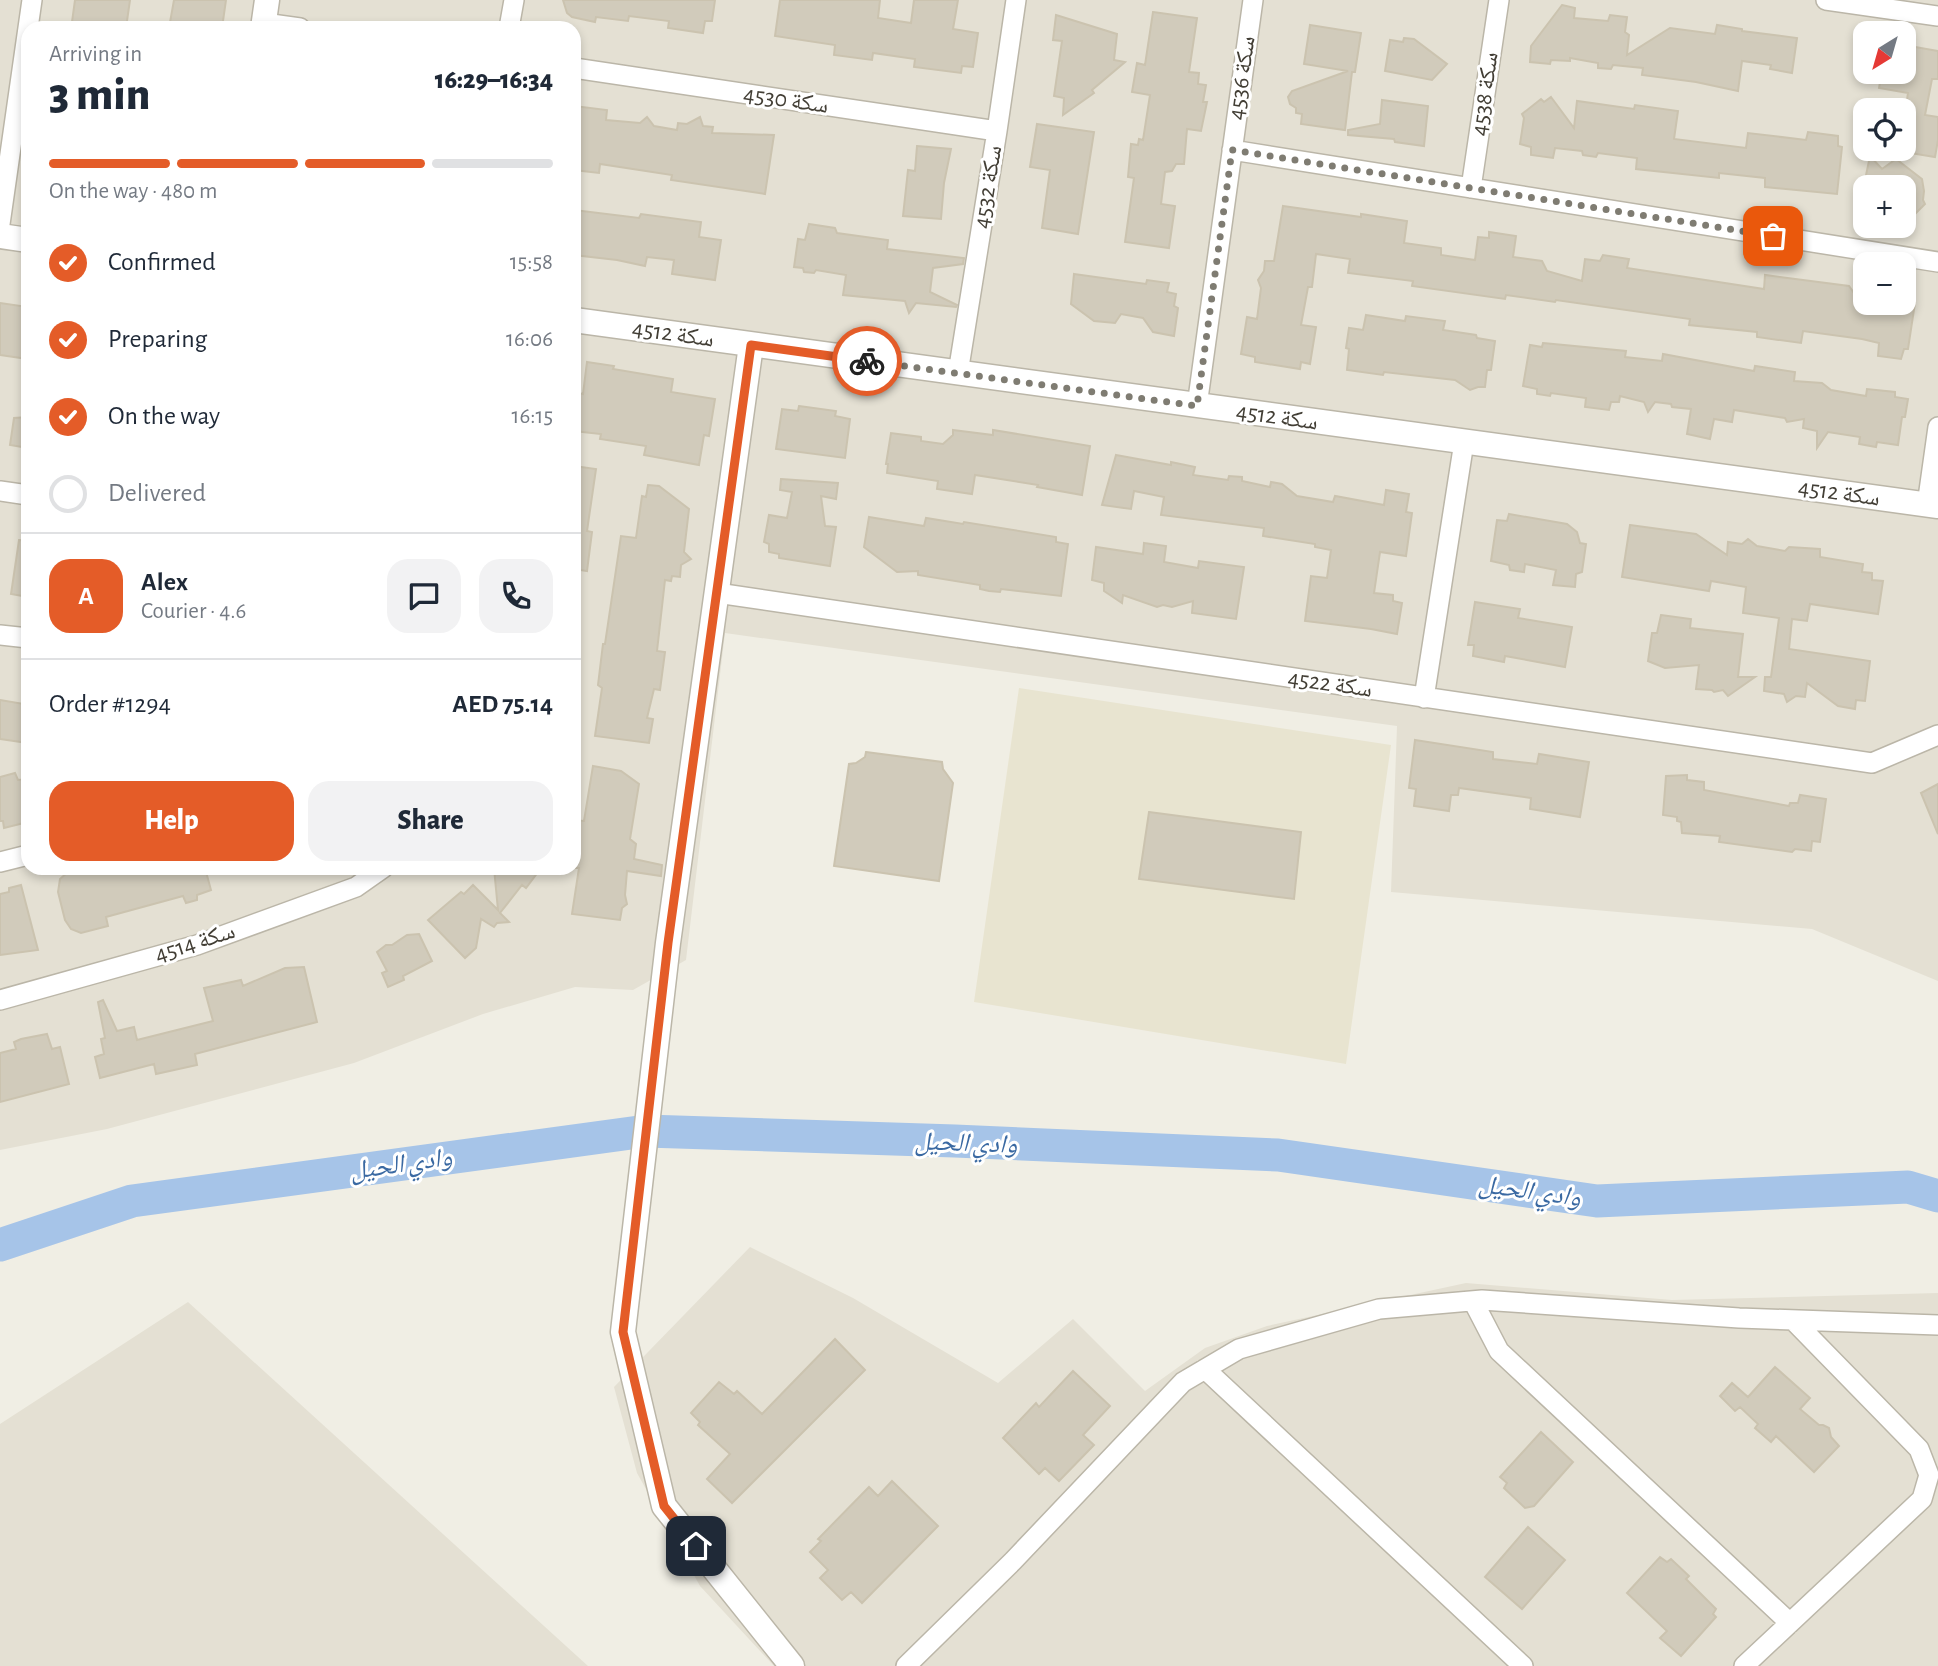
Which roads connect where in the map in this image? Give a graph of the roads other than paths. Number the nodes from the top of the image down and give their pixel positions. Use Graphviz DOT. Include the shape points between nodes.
graph roads {
  1 [pos="32,0"];
  2 [pos="514,0"];
  3 [pos="1016,0"];
  4 [pos="1253,0"];
  5 [pos="1499,0"];
  6 [pos="1826,0"];
  7 [pos="1938,16"];
  8 [pos="29,21"];
  9 [pos="510,21"];
  10 [pos="581,69"];
  11 [pos="21,77"];
  12 [pos="997,131"];
  13 [pos="1232,150"];
  14 [pos="1471,188"];
  15 [pos="0,224"];
  16 [pos="0,236"];
  17 [pos="21,239"];
  18 [pos="1938,262"];
  19 [pos="581,321"];
  20 [pos="751,345"];
  21 [pos="958,373"];
  22 [pos="1197,406"];
  23 [pos="1938,427"];
  24 [pos="1464,442"];
  25 [pos="0,491"];
  26 [pos="21,494"];
  27 [pos="1933,505"];
  28 [pos="717,593"];
  29 [pos="0,635"];
  30 [pos="21,637"];
  31 [pos="1424,698"];
  32 [pos="1938,734"];
  33 [pos="21,857"];
  34 [pos="0,862"];
  35 [pos="373,875"];
  36 [pos="0,999"];
  37 [pos="1474,1300"];
  38 [pos="1793,1320"];
  39 [pos="1938,1325"];
  40 [pos="1205,1368"];
  41 [pos="1790,1623"];
  42 [pos="792,1666"];
  43 [pos="906,1666"];
  44 [pos="1523,1666"];
  45 [pos="1744,1666"];
  1 -- 8 [label="street"];
  2 -- 9 [label="street"];
  3 -- 12 [label="street, سكة 4532"];
  4 -- 13 [label="street, سكة 4536"];
  5 -- 14 [label="street, سكة 4538"];
  6 -- 7 [label="street"];
  10 -- 12 [label="street, سكة 4530"];
  11 -- 15 [label="street"];
  12 -- 21 [label="street, سكة 4532"];
  13 -- 14 [label="street"];
  13 -- 22 [label="street, سكة 4536"];
  14 -- 18 [label="street"];
  16 -- 17 [label="street"];
  19 -- 20 [label="street, سكة 4512"];
  20 -- 21 [label="street, سكة 4512"];
  20 -- 28 [label="street"];
  21 -- 22 [label="street, سكة 4512"];
  22 -- 24 [label="street, سكة 4512"];
  23 -- 27 [label="street"];
  24 -- 27 [label="street, سكة 4512"];
  24 -- 31 [label="street"];
  25 -- 26 [label="street"];
  28 -- 31 [label="street, سكة 4522"];
  28 -- 42 [label="street" via="668,943 623,1332 664,1506"];
  29 -- 30 [label="street"];
  31 -- 32 [label="street, سكة 4522" via="1872,763"];
  33 -- 34 [label="street"];
  35 -- 36 [label="street, سكة 4514" via="356,887 197,945"];
  37 -- 38 [label="street"];
  37 -- 40 [label="street" via="1379,1309 1239,1349"];
  37 -- 41 [label="street" via="1499,1351"];
  38 -- 39 [label="street"];
  38 -- 41 [label="street" via="1919,1449 1929,1475 1922,1499"];
  40 -- 43 [label="street" via="1183,1382"];
  40 -- 44 [label="street"];
  41 -- 45 [label="street"];
}
